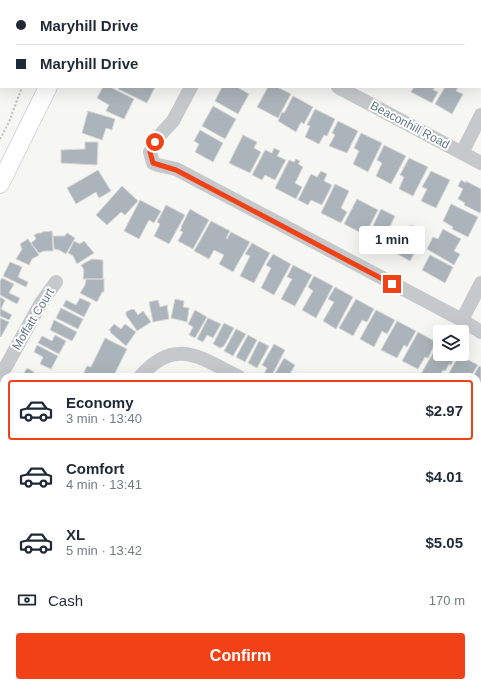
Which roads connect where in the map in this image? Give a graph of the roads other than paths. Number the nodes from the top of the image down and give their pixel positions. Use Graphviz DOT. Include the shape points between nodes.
graph roads {
  1 [pos="48,88"];
  2 [pos="190,88"];
  3 [pos="340,88"];
  4 [pos="481,115"];
  5 [pos="462,153"];
  6 [pos="481,164"];
  7 [pos="0,184"];
  8 [pos="56,282"];
  9 [pos="481,283"];
  10 [pos="462,320"];
  11 [pos="481,332"];
  12 [pos="3,373"];
  13 [pos="144,373"];
  14 [pos="231,373"];
  1 -- 7 [label="main road"];
  2 -- 10 [label="street" via="173,121 160,135 150,152 153,163 176,170"];
  3 -- 5 [label="street, Beaconhill Road"];
  4 -- 5 [label="street"];
  5 -- 6 [label="street, Beaconhill Road"];
  8 -- 12 [label="street, Moffatt Court" via="40,303"];
  9 -- 10 [label="street"];
  10 -- 11 [label="street"];
  13 -- 14 [label="street" via="155,362 181,352 206,360"];
}
